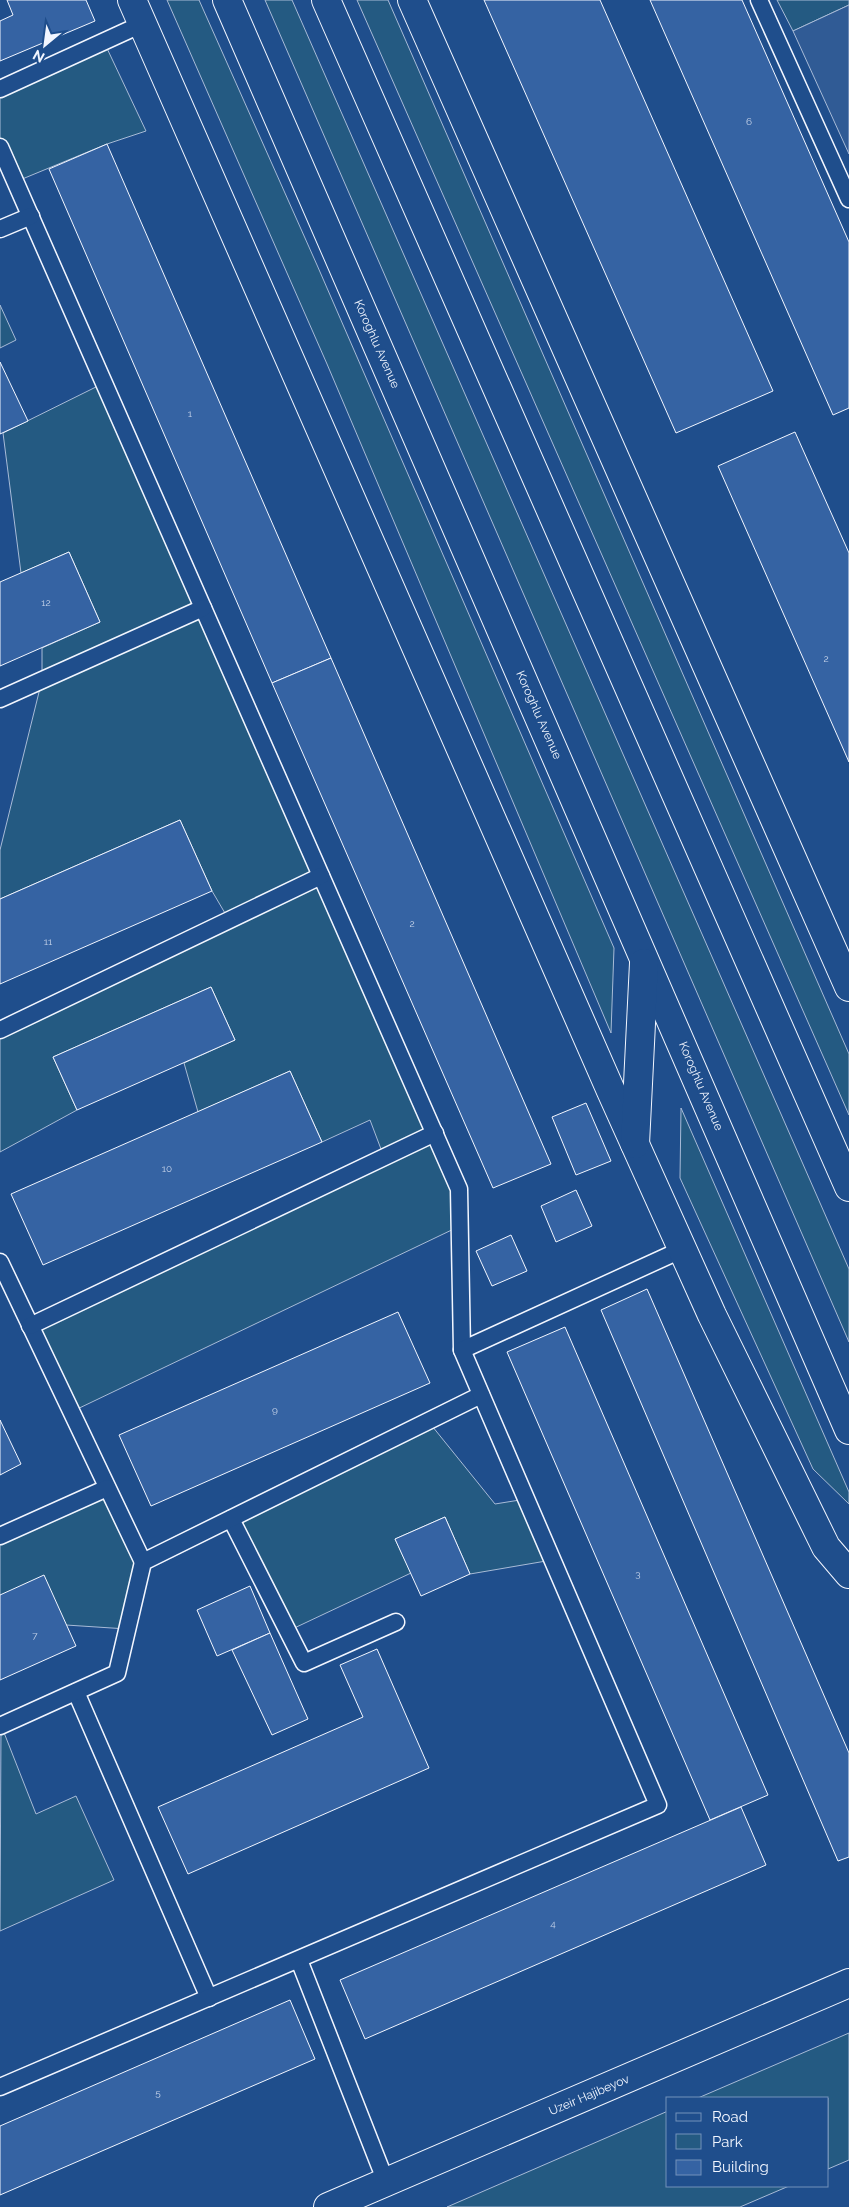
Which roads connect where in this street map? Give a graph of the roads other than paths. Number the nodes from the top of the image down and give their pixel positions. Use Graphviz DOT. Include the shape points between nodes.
graph roads {
  1 [pos="227,0"];
  2 [pos="326,0"];
  3 [pos="412,0"];
  4 [pos="759,0"];
  5 [pos="137,12"];
  6 [pos="0,89"];
  7 [pos="0,147"];
  8 [pos="849,199"];
  9 [pos="31,216"];
  10 [pos="0,229"];
  11 [pos="203,608"];
  12 [pos="0,699"];
  13 [pos="321,876"];
  14 [pos="644,956"];
  15 [pos="849,988"];
  16 [pos="0,1030"];
  17 [pos="435,1133"];
  18 [pos="635,1144"];
  19 [pos="849,1187"];
  20 [pos="683,1249"];
  21 [pos="0,1262"];
  22 [pos="30,1326"];
  23 [pos="462,1350"];
  24 [pos="481,1395"];
  25 [pos="849,1430"];
  26 [pos="108,1488"];
  27 [pos="231,1519"];
  28 [pos="0,1536"];
  29 [pos="142,1562"];
  30 [pos="849,1574"];
  31 [pos="396,1622"];
  32 [pos="76,1692"];
  33 [pos="0,1726"];
  34 [pos="299,1960"];
  35 [pos="849,1983"];
  36 [pos="208,1998"];
  37 [pos="0,2087"];
  38 [pos="386,2182"];
  39 [pos="328,2207"];
  1 -- 14 [label="main road, Koroghlu Avenue"];
  2 -- 19 [label="main road"];
  3 -- 15 [label="main road"];
  4 -- 8 [label="lane"];
  5 -- 6 [label="lane"];
  5 -- 18 [label="main road"];
  7 -- 9 [label="lane"];
  9 -- 10 [label="lane"];
  9 -- 11 [label="lane"];
  11 -- 12 [label="lane"];
  11 -- 13 [label="lane"];
  13 -- 16 [label="lane"];
  13 -- 17 [label="lane"];
  14 -- 18 [label="main road"];
  14 -- 25 [label="main road, Koroghlu Avenue"];
  17 -- 22 [label="lane"];
  17 -- 23 [label="lane" via="459,1189"];
  18 -- 20 [label="main road"];
  20 -- 23 [label="lane"];
  20 -- 30 [label="main road" via="826,1547"];
  21 -- 22 [label="lane"];
  22 -- 26 [label="lane"];
  23 -- 24 [label="lane"];
  24 -- 27 [label="lane"];
  24 -- 34 [label="lane" via="658,1806"];
  26 -- 28 [label="lane"];
  26 -- 29 [label="lane"];
  27 -- 29 [label="lane"];
  27 -- 31 [label="lane" via="304,1663"];
  29 -- 32 [label="lane" via="116,1673"];
  32 -- 33 [label="lane"];
  32 -- 36 [label="lane"];
  34 -- 36 [label="lane"];
  34 -- 38 [label="lane"];
  35 -- 38 [label="main road, Uzeir Hajibeyov"];
  36 -- 37 [label="lane"];
  38 -- 39 [label="main road, Uzeir Hajibeyov"];
}
